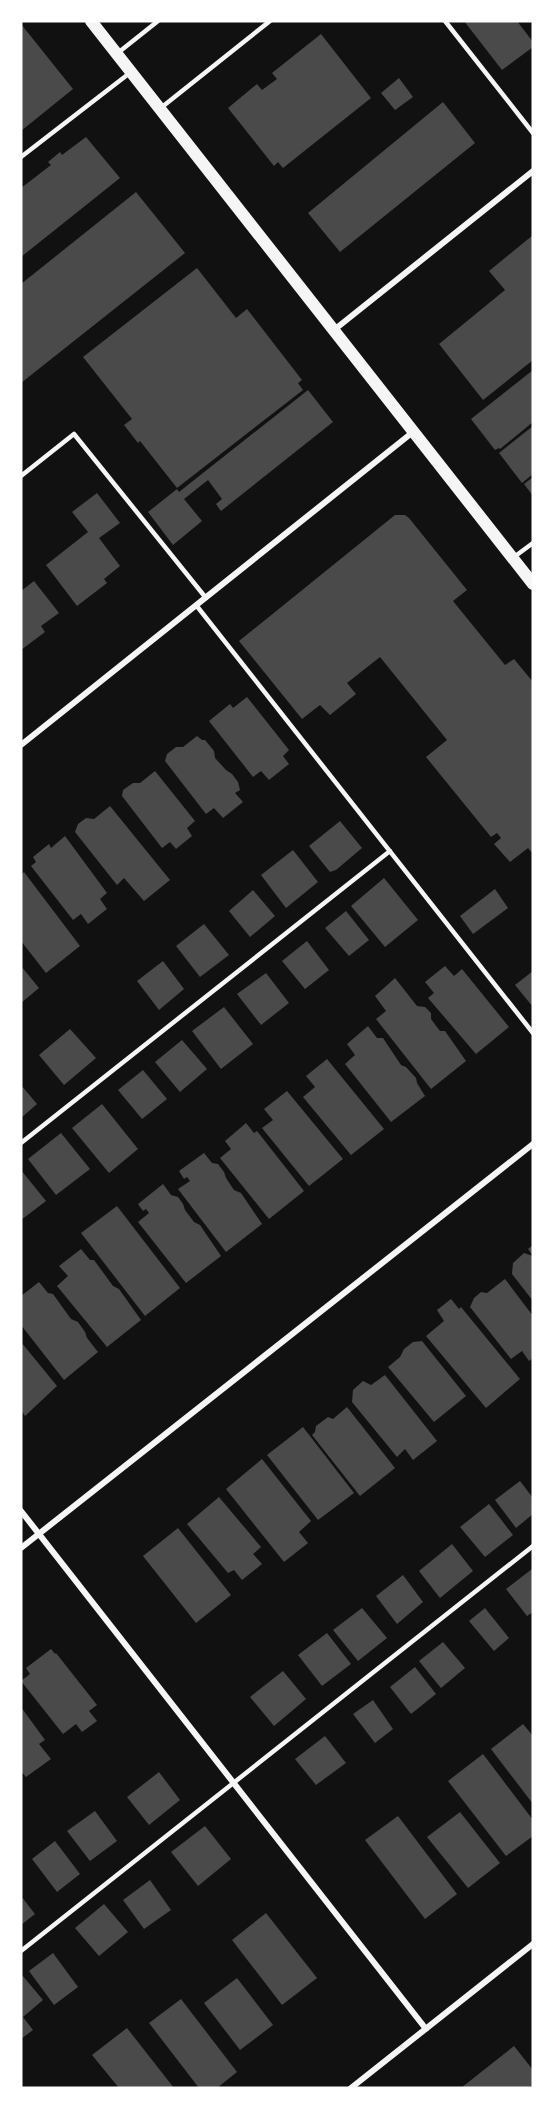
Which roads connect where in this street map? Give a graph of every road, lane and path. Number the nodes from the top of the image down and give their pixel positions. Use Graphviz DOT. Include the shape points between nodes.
graph roads {
  1 [pos="91,21"];
  2 [pos="159,21"];
  3 [pos="270,21"];
  4 [pos="445,21"];
  5 [pos="117,54"];
  6 [pos="131,72"];
  7 [pos="160,109"];
  8 [pos="533,133"];
  9 [pos="21,157"];
  10 [pos="533,171"];
  11 [pos="333,331"];
  12 [pos="413,432"];
  13 [pos="21,476"];
  14 [pos="533,543"];
  15 [pos="513,558"];
  16 [pos="533,584"];
  17 [pos="206,598"];
  18 [pos="196,605"];
  19 [pos="21,745"];
  20 [pos="390,851"];
  21 [pos="533,1033"];
  22 [pos="21,1143"];
  23 [pos="533,1144"];
  24 [pos="21,1511"];
  25 [pos="39,1534"];
  26 [pos="533,1546"];
  27 [pos="21,1548"];
  28 [pos="233,1783"];
  29 [pos="533,1944"];
  30 [pos="21,1951"];
  31 [pos="426,2029"];
  32 [pos="351,2088"];
  1 -- 5 [label="main road"];
  2 -- 5 [label="lane"];
  3 -- 7 [label="lane"];
  4 -- 8 [label="lane"];
  5 -- 6 [label="main road"];
  6 -- 7 [label="main road"];
  6 -- 9 [label="lane"];
  7 -- 11 [label="main road"];
  10 -- 11 [label="street"];
  11 -- 12 [label="main road"];
  12 -- 15 [label="main road"];
  12 -- 17 [label="street"];
  13 -- 17 [label="lane" via="74,434"];
  14 -- 15 [label="lane"];
  15 -- 16 [label="main road"];
  17 -- 18 [label="street"];
  18 -- 19 [label="street"];
  18 -- 20 [label="lane"];
  20 -- 21 [label="lane"];
  20 -- 22 [label="lane"];
  23 -- 25 [label="street"];
  24 -- 25 [label="street"];
  25 -- 27 [label="street"];
  25 -- 28 [label="street"];
  26 -- 28 [label="lane"];
  28 -- 30 [label="lane"];
  28 -- 31 [label="street"];
  29 -- 31 [label="street"];
  31 -- 32 [label="street"];
}
